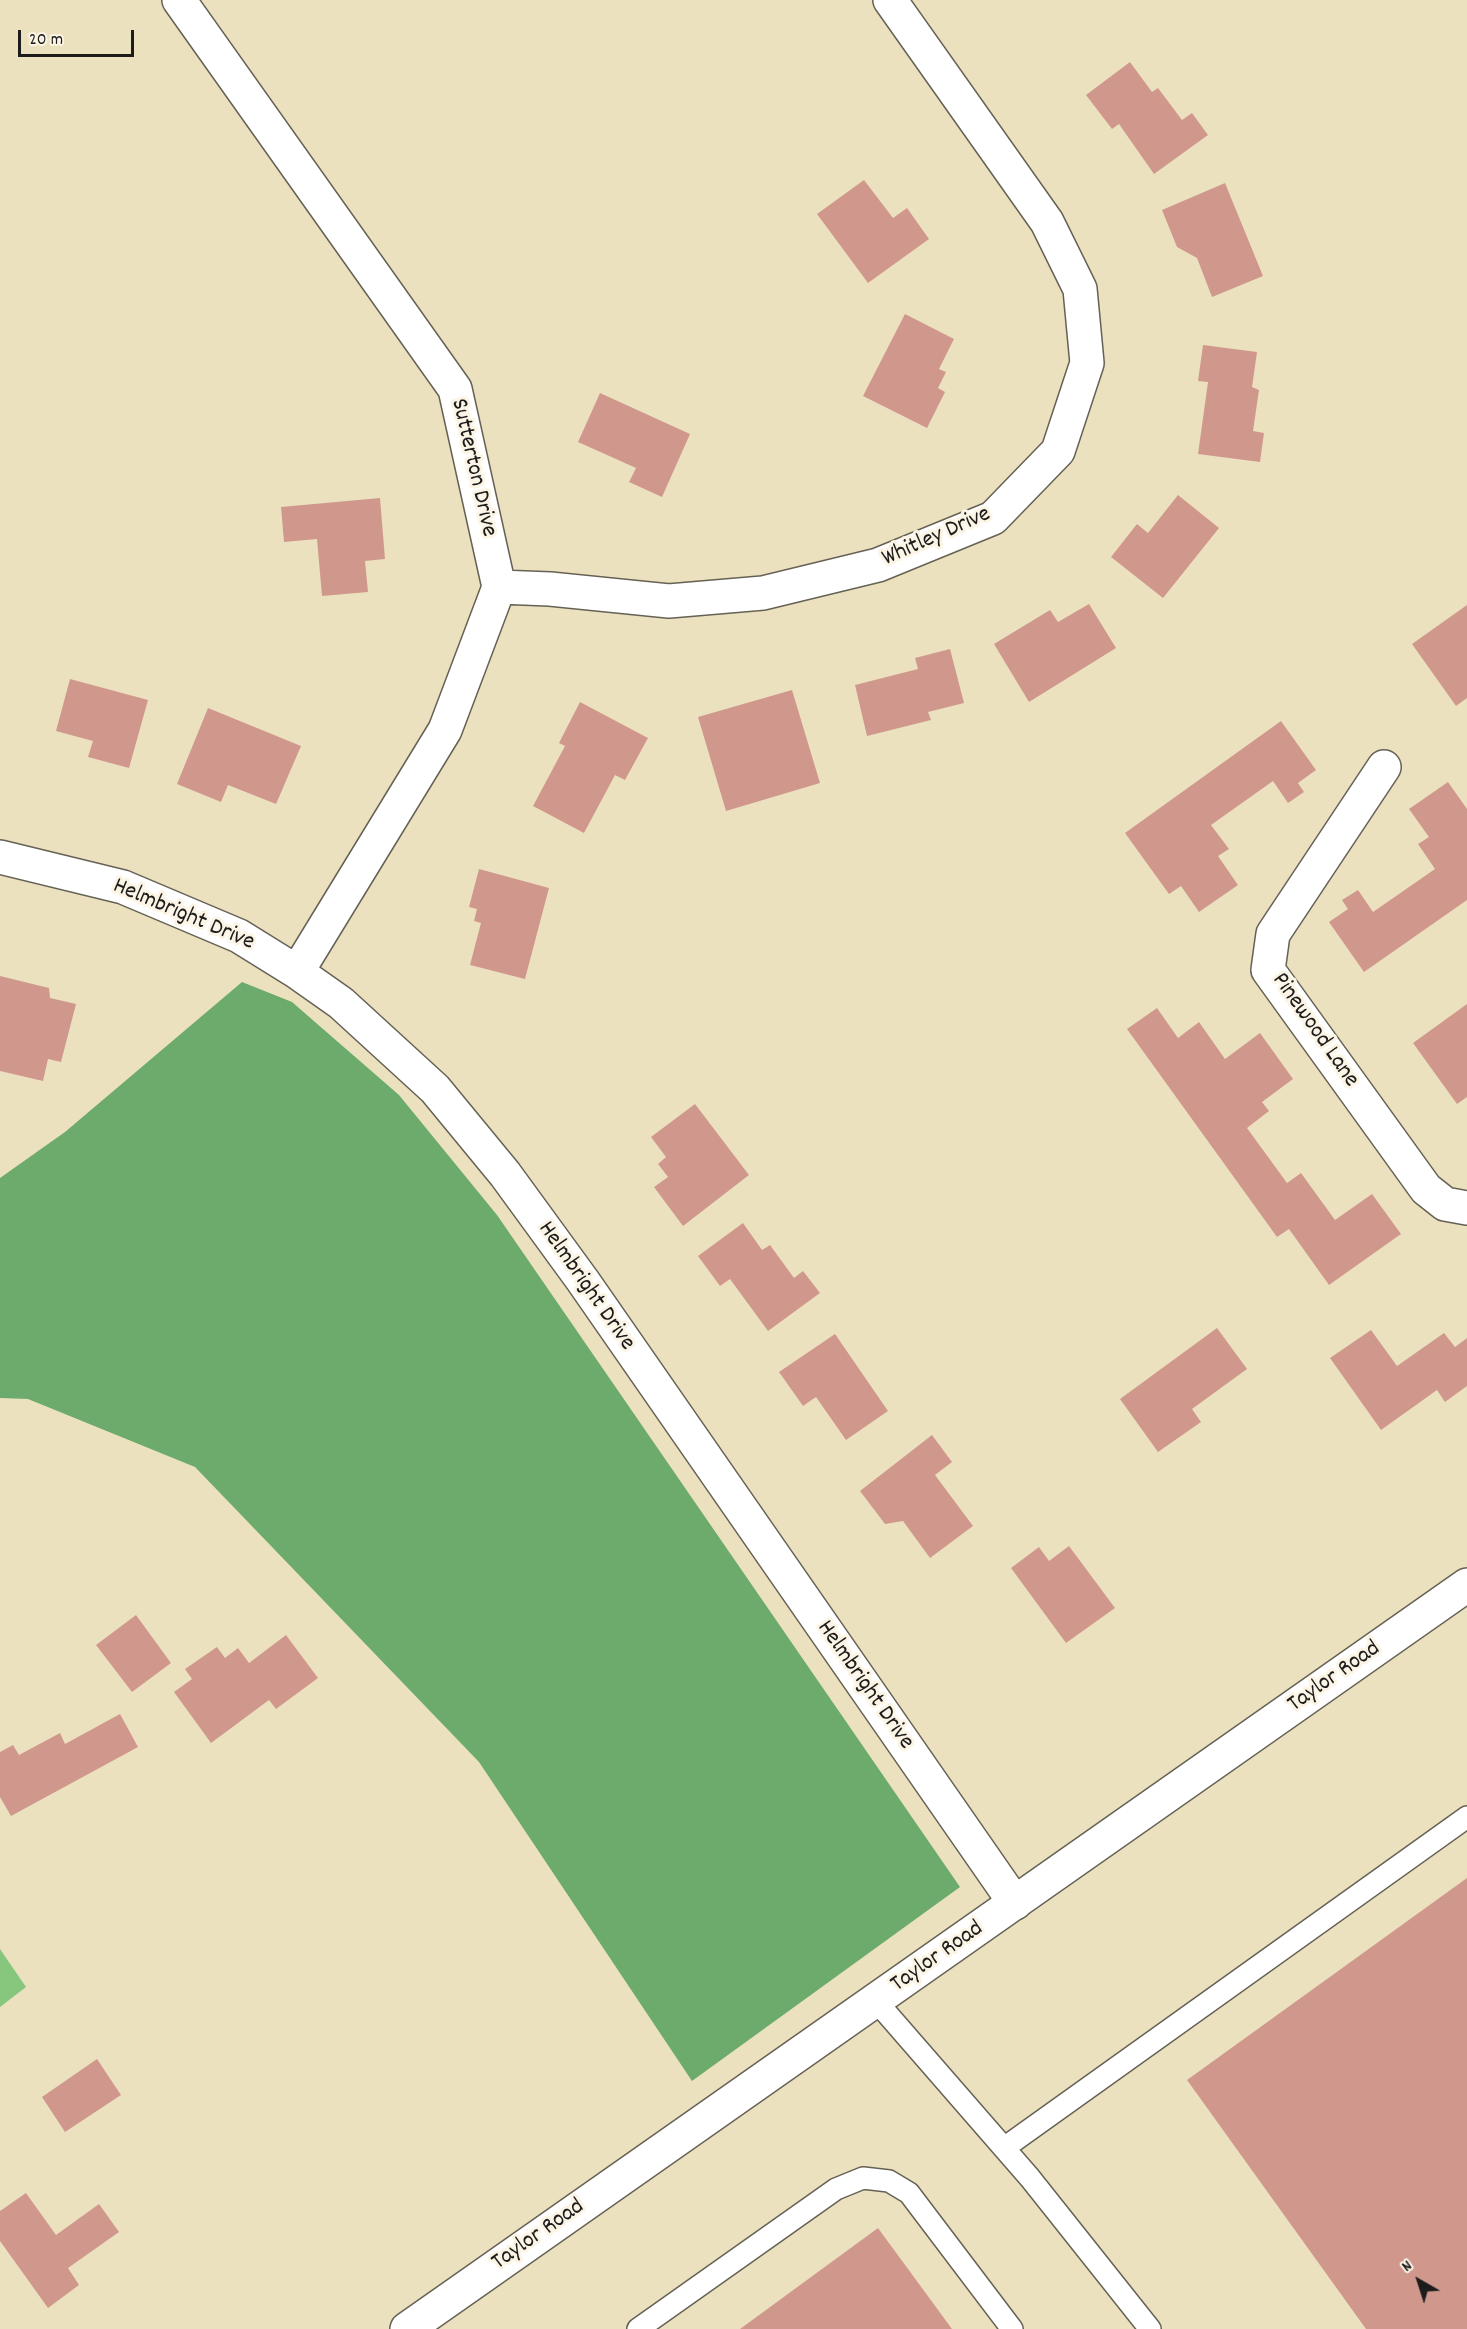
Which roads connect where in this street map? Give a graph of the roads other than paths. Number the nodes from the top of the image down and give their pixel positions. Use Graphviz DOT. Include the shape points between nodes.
graph roads {
  1 [pos="179,0"];
  2 [pos="890,0"];
  3 [pos="499,587"];
  4 [pos="1384,767"];
  5 [pos="0,857"];
  6 [pos="297,972"];
  7 [pos="1467,1208"];
  8 [pos="1467,1585"];
  9 [pos="1467,1817"];
  10 [pos="1015,1903"];
  11 [pos="876,2001"];
  12 [pos="1004,2148"];
  13 [pos="408,2329"];
  14 [pos="638,2329"];
  15 [pos="1012,2329"];
  16 [pos="1150,2329"];
  1 -- 3 [label="street, Sutterton Drive" via="455,389"];
  2 -- 3 [label="street, Whitley Drive" via="1047,222 1080,289 1087,363 1058,451 993,518 878,565 763,593 669,601"];
  3 -- 6 [label="street" via="445,730"];
  4 -- 7 [label="street, Pinewood Lane" via="1273,934 1268,970 1426,1189 1445,1204"];
  5 -- 6 [label="street, Helmbright Drive" via="123,887 239,936"];
  6 -- 10 [label="street, Helmbright Drive" via="341,1003 435,1089 505,1174"];
  8 -- 10 [label="street, Taylor Road"];
  9 -- 12 [label="lane"];
  10 -- 11 [label="street, Taylor Road"];
  11 -- 12 [label="lane"];
  11 -- 13 [label="street, Taylor Road"];
  12 -- 16 [label="lane"];
  14 -- 15 [label="lane" via="836,2189 863,2178 889,2181 909,2193"];
}
